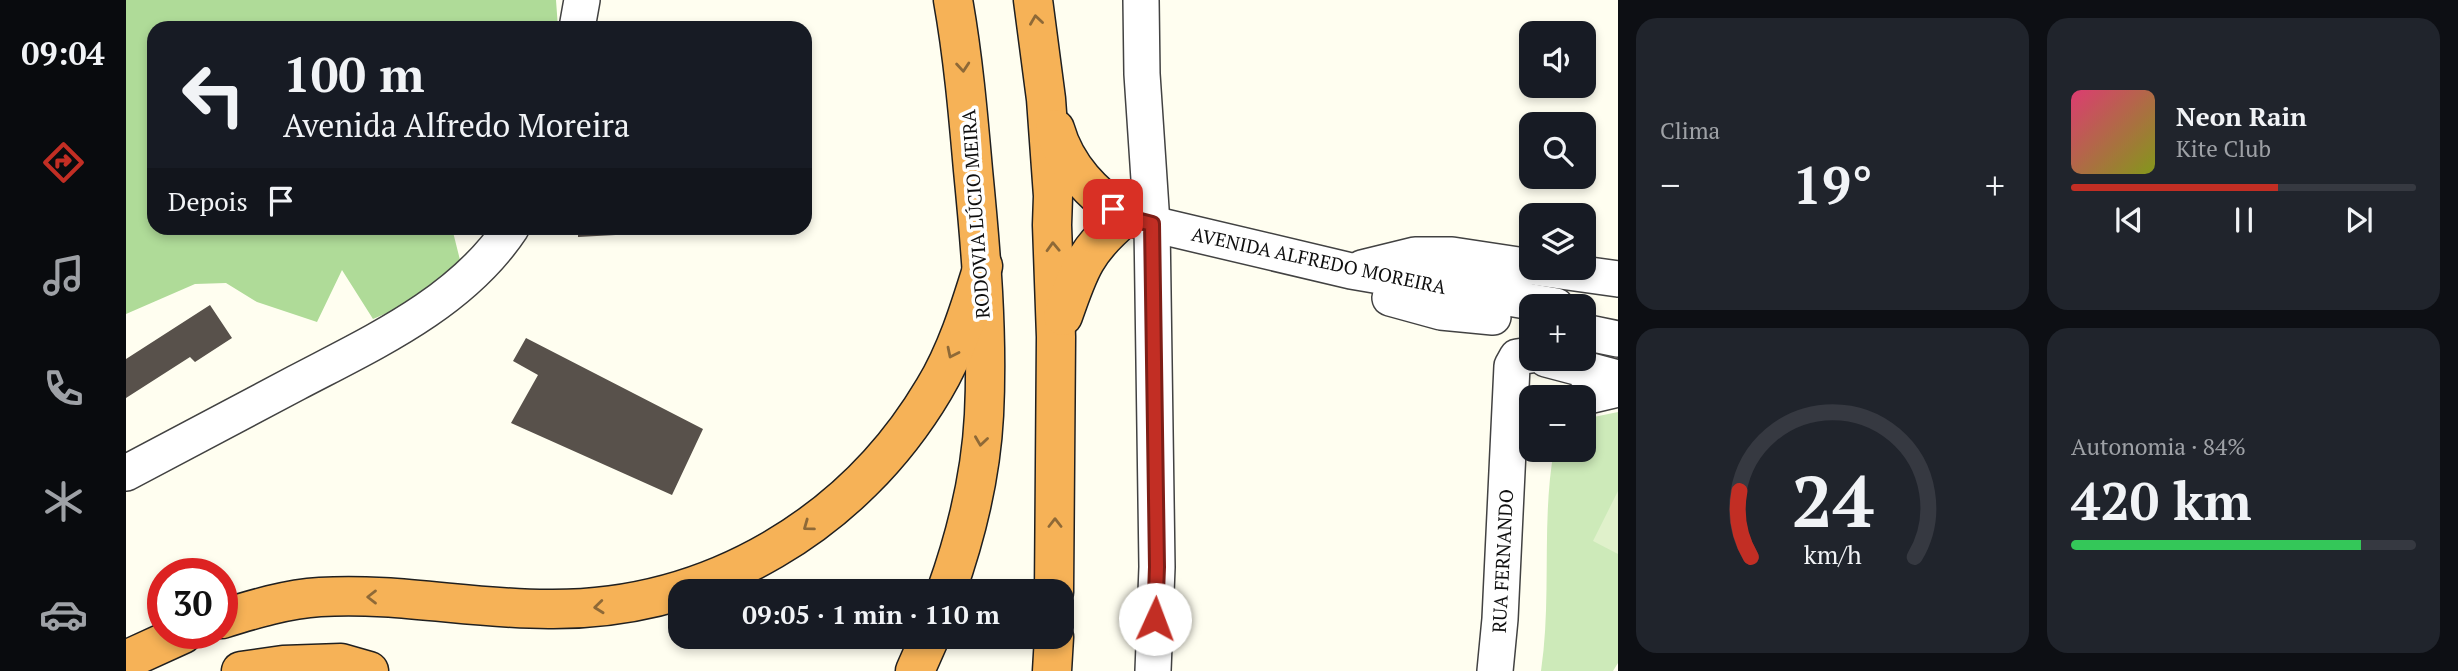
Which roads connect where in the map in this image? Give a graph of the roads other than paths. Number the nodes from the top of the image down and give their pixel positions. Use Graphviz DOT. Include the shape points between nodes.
graph roads {
  1 [pos="582,0"];
  2 [pos="953,0"];
  3 [pos="1033,0"];
  4 [pos="1141,0"];
  5 [pos="578,21"];
  6 [pos="1046,99"];
  7 [pos="1138,221"];
  8 [pos="506,235"];
  9 [pos="1519,265"];
  10 [pos="983,266"];
  11 [pos="1351,271"];
  12 [pos="1596,276"];
  13 [pos="1618,279"];
  14 [pos="1519,306"];
  15 [pos="1596,313"];
  16 [pos="1618,317"];
  17 [pos="1596,334"];
  18 [pos="1056,338"];
  19 [pos="1618,339"];
  20 [pos="1591,371"];
  21 [pos="1618,378"];
  22 [pos="1618,389"];
  23 [pos="1596,394"];
  24 [pos="1519,443"];
  25 [pos="126,473"];
  26 [pos="951,579"];
  27 [pos="1054,579"];
  28 [pos="238,614"];
  29 [pos="150,649"];
  30 [pos="925,649"];
  31 [pos="1053,649"];
  32 [pos="126,660"];
  33 [pos="241,671"];
  34 [pos="369,671"];
  35 [pos="915,671"];
  36 [pos="1052,671"];
  37 [pos="1153,671"];
  38 [pos="1495,671"];
  1 -- 5 [label="street"];
  2 -- 10 [label="highway, RODOVIA LÚCIO MEIRA, one-way"];
  6 -- 3 [label="highway, one-way"];
  4 -- 7 [label="street"];
  6 -- 7 [label="highway" via="1058,139 1084,184"];
  18 -- 6 [label="highway, one-way"];
  7 -- 11 [label="street, AVENIDA ALFREDO MOREIRA"];
  7 -- 18 [label="highway" via="1105,234 1089,251"];
  7 -- 37 [label="street" via="1157,567"];
  8 -- 25 [label="street" via="466,281 408,322"];
  9 -- 11 [label="street" via="1452,255 1415,255"];
  10 -- 26 [label="highway, RODOVIA LÚCIO MEIRA, one-way" via="984,416 968,517"];
  10 -- 28 [label="highway, one-way" via="962,332 941,377 896,447 825,513 736,571 676,592 602,607 502,609 402,597 320,597"];
  11 -- 14 [label="street, AVENIDA ALFREDO MOREIRA"];
  12 -- 13 [label="street"];
  15 -- 16 [label="street"];
  17 -- 19 [label="street"];
  27 -- 18 [label="highway, one-way"];
  20 -- 21 [label="street"];
  22 -- 23 [label="street"];
  24 -- 38 [label="street, RUA FERNANDO"];
  29 -- 32 [label="highway"];
  30 -- 35 [label="highway"];
  31 -- 36 [label="highway"];
  33 -- 34 [label="highway" via="341,663"];
}
